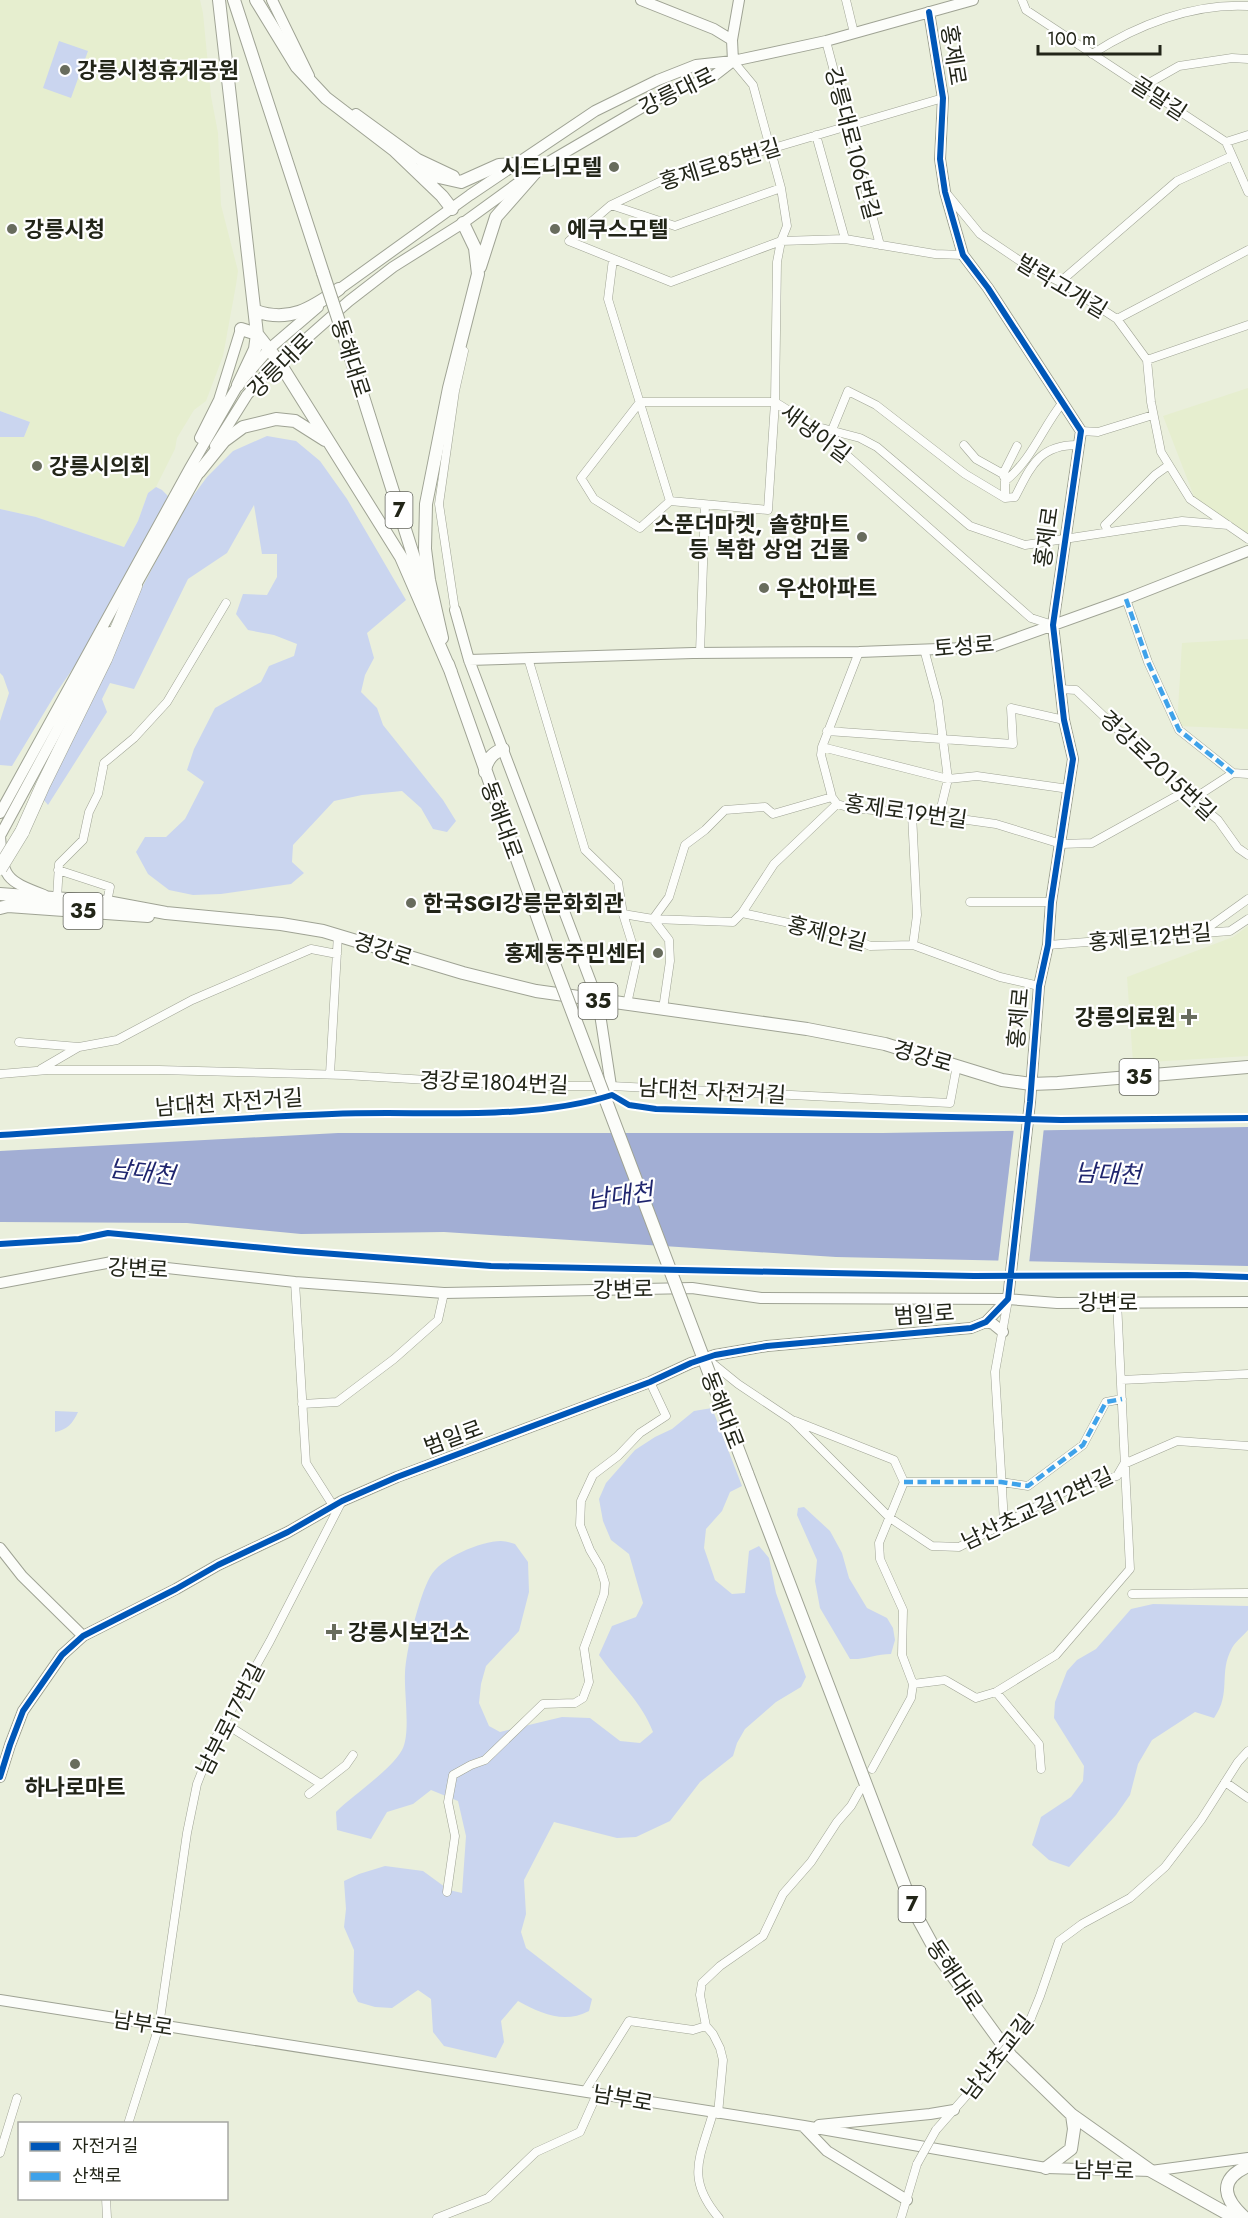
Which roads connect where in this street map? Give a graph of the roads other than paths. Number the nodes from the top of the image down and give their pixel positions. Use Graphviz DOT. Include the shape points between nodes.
graph roads {
  1 [pos="219,0"];
  2 [pos="234,0"];
  3 [pos="256,0"];
  4 [pos="272,0"];
  5 [pos="641,0"];
  6 [pos="739,0"];
  7 [pos="846,0"];
  8 [pos="973,0"];
  9 [pos="1022,0"];
  10 [pos="662,3"];
  11 [pos="1248,6"];
  12 [pos="929,12"];
  13 [pos="854,33"];
  14 [pos="732,40"];
  15 [pos="826,41"];
  16 [pos="1092,54"];
  17 [pos="1248,59"];
  18 [pos="733,61"];
  19 [pos="315,82"];
  20 [pos="1142,87"];
  21 [pos="326,98"];
  22 [pos="943,98"];
  23 [pos="850,125"];
  24 [pos="816,135"];
  25 [pos="1248,135"];
  26 [pos="1226,142"];
  27 [pos="770,149"];
  28 [pos="394,150"];
  29 [pos="1232,156"];
  30 [pos="515,165"];
  31 [pos="540,167"];
  32 [pos="465,181"];
  33 [pos="781,188"];
  34 [pos="945,192"];
  35 [pos="1248,192"];
  36 [pos="611,205"];
  37 [pos="452,209"];
  38 [pos="463,223"];
  39 [pos="493,225"];
  40 [pos="844,239"];
  41 [pos="782,240"];
  42 [pos="880,245"];
  43 [pos="1248,250"];
  44 [pos="963,255"];
  45 [pos="613,259"];
  46 [pos="478,274"];
  47 [pos="1060,282"];
  48 [pos="339,289"];
  49 [pos="250,309"];
  50 [pos="1117,319"];
  51 [pos="1248,325"];
  52 [pos="240,329"];
  53 [pos="257,334"];
  54 [pos="268,349"];
  55 [pos="1147,360"];
  56 [pos="279,362"];
  57 [pos="238,386"];
  58 [pos="640,402"];
  59 [pos="775,402"];
  60 [pos="1063,402"];
  61 [pos="1153,415"];
  62 [pos="814,426"];
  63 [pos="832,430"];
  64 [pos="1081,431"];
  65 [pos="1077,445"];
  66 [pos="964,446"];
  67 [pos="1017,446"];
  68 [pos="333,447"];
  69 [pos="1169,465"];
  70 [pos="194,470"];
  71 [pos="1004,478"];
  72 [pos="1005,498"];
  73 [pos="670,501"];
  74 [pos="705,505"];
  75 [pos="1229,525"];
  76 [pos="1108,531"];
  77 [pos="1064,537"];
  78 [pos="1248,539"];
  79 [pos="1248,551"];
  80 [pos="135,586"];
  81 [pos="1126,599"];
  82 [pos="226,603"];
  83 [pos="455,610"];
  84 [pos="1053,625"];
  85 [pos="924,649"];
  86 [pos="859,652"];
  87 [pos="700,653"];
  88 [pos="528,658"];
  89 [pos="447,660"];
  90 [pos="469,660"];
  91 [pos="451,672"];
  92 [pos="1060,689"];
  93 [pos="1064,720"];
  94 [pos="827,731"];
  95 [pos="942,740"];
  96 [pos="822,747"];
  97 [pos="503,749"];
  98 [pos="485,772"];
  99 [pos="1233,773"];
  100 [pos="1248,774"];
  101 [pos="948,779"];
  102 [pos="1068,789"];
  103 [pos="1184,792"];
  104 [pos="1193,799"];
  105 [pos="834,801"];
  106 [pos="0,813"];
  107 [pos="912,814"];
  108 [pos="939,816"];
  109 [pos="0,836"];
  110 [pos="1061,844"];
  111 [pos="1248,855"];
  112 [pos="0,868"];
  113 [pos="58,870"];
  114 [pos="0,894"];
  115 [pos="54,899"];
  116 [pos="1248,899"];
  117 [pos="107,902"];
  118 [pos="970,902"];
  119 [pos="1051,902"];
  120 [pos="0,908"];
  121 [pos="166,913"];
  122 [pos="742,913"];
  123 [pos="623,914"];
  124 [pos="653,919"];
  125 [pos="1248,919"];
  126 [pos="1201,933"];
  127 [pos="338,934"];
  128 [pos="913,945"];
  129 [pos="1048,945"];
  130 [pos="337,954"];
  131 [pos="1039,986"];
  132 [pos="598,1001"];
  133 [pos="627,1004"];
  134 [pos="663,1009"];
  135 [pos="19,1042"];
  136 [pos="79,1047"];
  137 [pos="957,1065"];
  138 [pos="1248,1067"];
  139 [pos="36,1071"];
  140 [pos="0,1074"];
  141 [pos="330,1074"];
  142 [pos="1031,1084"];
  143 [pos="611,1086"];
  144 [pos="295,1282"];
  145 [pos="0,1283"];
  146 [pos="444,1293"];
  147 [pos="1009,1296"];
  148 [pos="1117,1302"];
  149 [pos="1248,1302"];
  150 [pos="986,1322"];
  151 [pos="1003,1332"];
  152 [pos="706,1358"];
  153 [pos="1248,1374"];
  154 [pos="1121,1380"];
  155 [pos="650,1382"];
  156 [pos="1122,1400"];
  157 [pos="303,1404"];
  158 [pos="792,1420"];
  159 [pos="1248,1446"];
  160 [pos="1124,1464"];
  161 [pos="904,1482"];
  162 [pos="1001,1482"];
  163 [pos="338,1504"];
  164 [pos="890,1518"];
  165 [pos="1004,1522"];
  166 [pos="0,1548"];
  167 [pos="1248,1593"];
  168 [pos="1132,1594"];
  169 [pos="83,1636"];
  170 [pos="913,1684"];
  171 [pos="996,1692"];
  172 [pos="224,1723"];
  173 [pos="1248,1750"];
  174 [pos="353,1755"];
  175 [pos="872,1769"];
  176 [pos="1041,1769"];
  177 [pos="0,1778"];
  178 [pos="1225,1782"];
  179 [pos="321,1784"];
  180 [pos="860,1790"];
  181 [pos="309,1794"];
  182 [pos="1248,1798"];
  183 [pos="447,1892"];
  184 [pos="0,2000"];
  185 [pos="159,2026"];
  186 [pos="706,2026"];
  187 [pos="585,2091"];
  188 [pos="597,2094"];
  189 [pos="17,2098"];
  190 [pos="954,2110"];
  191 [pos="716,2113"];
  192 [pos="1072,2115"];
  193 [pos="129,2122"];
  194 [pos="804,2126"];
  195 [pos="0,2153"];
  196 [pos="1248,2158"];
  197 [pos="1248,2166"];
  198 [pos="1046,2168"];
  199 [pos="1151,2171"];
  200 [pos="106,2200"];
  201 [pos="907,2200"];
  202 [pos="107,2218"];
  203 [pos="437,2218"];
  204 [pos="719,2218"];
  205 [pos="901,2218"];
  206 [pos="1235,2218"];
  207 [pos="1245,2218"];
  1 -- 49 [label="main road"];
  2 -- 89 [label="main road, 동해대로 / 7, bridge"];
  3 -- 21 [label="main road" via="297,67"];
  4 -- 19 [label="street" via="307,74"];
  5 -- 10 [label="street"];
  6 -- 14 [label="street"];
  7 -- 13 [label="street"];
  8 -- 12 [label="street, 강릉대로"];
  9 -- 16 [label="street, 골말길" via="1026,10"];
  10 -- 14 [label="street"];
  11 -- 16 [label="street" via="1188,10 1114,40"];
  12 -- 13 [label="street, 강릉대로"];
  12 -- 22 [label="street, 홍제로"];
  13 -- 15 [label="street, 강릉대로"];
  14 -- 18 [label="street"];
  15 -- 18 [label="street, 강릉대로"];
  15 -- 23 [label="street, 강릉대로106번길"];
  16 -- 20 [label="street, 골말길"];
  17 -- 20 [label="street" via="1179,66"];
  18 -- 27 [label="street" via="753,85"];
  18 -- 30 [label="street, 강릉대로" via="696,65 658,80 596,111"];
  18 -- 31 [label="street, 강릉대로" via="715,75 653,101"];
  19 -- 21 [label="street"];
  19 -- 32 [label="street" via="418,159"];
  20 -- 26 [label="street, 골말길"];
  21 -- 28 [label="main road"];
  22 -- 23 [label="street, 홍제로85번길"];
  22 -- 34 [label="street, 홍제로" via="940,159"];
  23 -- 24 [label="street, 홍제로85번길"];
  23 -- 42 [label="street, 강릉대로106번길"];
  24 -- 27 [label="street, 홍제로85번길"];
  24 -- 40 [label="street"];
  25 -- 26 [label="street"];
  26 -- 29 [label="street"];
  27 -- 33 [label="street"];
  27 -- 36 [label="street, 홍제로85번길" via="676,174"];
  28 -- 32 [label="main road" via="430,175"];
  28 -- 37 [label="main road"];
  29 -- 35 [label="street"];
  29 -- 47 [label="street" via="1177,181"];
  30 -- 32 [label="main road" via="499,165"];
  30 -- 37 [label="street, 강릉대로"];
  31 -- 38 [label="street, 강릉대로"];
  31 -- 39 [label="main road" via="496,216"];
  33 -- 36 [label="street" via="675,226"];
  33 -- 41 [label="street" via="787,226"];
  34 -- 44 [label="street, 홍제로"];
  34 -- 47 [label="street, 발락고개길" via="980,234 1029,267"];
  36 -- 45 [label="street, 홍제로85번길" via="569,241"];
  37 -- 38 [label="street"];
  37 -- 48 [label="street, 강릉대로"];
  38 -- 46 [label="main road" via="475,248"];
  38 -- 56 [label="street, 강릉대로" via="393,267"];
  39 -- 46 [label="main road"];
  39 -- 83 [label="street" via="455,392 439,504"];
  40 -- 41 [label="street"];
  40 -- 42 [label="street"];
  41 -- 45 [label="street" via="671,282"];
  41 -- 59 [label="street" via="777,262"];
  42 -- 44 [label="street"];
  43 -- 50 [label="street"];
  44 -- 60 [label="street, 홍제로"];
  45 -- 58 [label="street" via="608,299"];
  46 -- 89 [label="main road" via="449,388 426,504 429,580"];
  47 -- 50 [label="street, 발락고개길"];
  48 -- 49 [label="main road" via="315,306 294,314 269,316"];
  48 -- 54 [label="street, 강릉대로"];
  49 -- 53 [label="main road"];
  50 -- 55 [label="street, 발락고개길"];
  51 -- 55 [label="street"];
  52 -- 53 [label="main road"];
  52 -- 70 [label="street" via="219,400 197,444"];
  53 -- 54 [label="main road"];
  53 -- 57 [label="main road" via="255,349"];
  54 -- 56 [label="main road"];
  54 -- 57 [label="street, 강릉대로"];
  55 -- 61 [label="street, 발락고개길"];
  56 -- 68 [label="main road"];
  56 -- 70 [label="street, 강릉대로" via="248,395"];
  57 -- 70 [label="street, 강릉대로"];
  58 -- 59 [label="street, 새냉이길"];
  58 -- 73 [label="street"];
  58 -- 73 [label="street" via="581,478 594,498 640,528"];
  59 -- 62 [label="street, 새냉이길"];
  59 -- 74 [label="street" via="768,510"];
  60 -- 64 [label="street, 홍제로"];
  60 -- 71 [label="street" via="1015,473"];
  61 -- 64 [label="street" via="1098,432"];
  61 -- 69 [label="street, 발락고개길" via="1161,452"];
  62 -- 63 [label="street"];
  62 -- 84 [label="street, 새냉이길" via="1031,618"];
  63 -- 72 [label="street" via="848,391 876,405 965,474"];
  63 -- 77 [label="street" via="877,447 970,526 1025,544"];
  64 -- 65 [label="street, 홍제로"];
  65 -- 72 [label="street" via="1060,445 1051,450 1031,465 1015,497"];
  65 -- 77 [label="street, 홍제로"];
  66 -- 71 [label="street"];
  67 -- 71 [label="street"];
  68 -- 70 [label="main road" via="295,421 276,420 243,427"];
  68 -- 91 [label="main road" via="402,557"];
  69 -- 75 [label="street, 발락고개길" via="1190,499"];
  69 -- 76 [label="street" via="1105,525"];
  70 -- 80 [label="street, 강릉대로"];
  70 -- 106 [label="street, 강릉대로"];
  71 -- 72 [label="street"];
  73 -- 74 [label="street"];
  74 -- 87 [label="street"];
  75 -- 76 [label="street" via="1182,521"];
  75 -- 78 [label="street, 발락고개길"];
  76 -- 77 [label="street"];
  77 -- 84 [label="street, 홍제로"];
  79 -- 81 [label="street, 토성로"];
  80 -- 109 [label="street, 강릉대로"];
  80 -- 112 [label="highway, bridge" via="105,659 22,832"];
  81 -- 84 [label="street, 토성로"];
  81 -- 99 [label="street" via="1148,662 1179,730"];
  82 -- 113 [label="street" via="167,702 104,763 83,840 58,864"];
  83 -- 90 [label="street"];
  84 -- 85 [label="street, 토성로" via="992,647"];
  84 -- 92 [label="street, 홍제로"];
  85 -- 86 [label="street, 토성로"];
  85 -- 95 [label="street" via="938,701"];
  86 -- 87 [label="street, 토성로"];
  86 -- 94 [label="street, 홍제로19번길"];
  87 -- 88 [label="street, 토성로"];
  88 -- 90 [label="street, 토성로"];
  88 -- 123 [label="street" via="585,850 618,882"];
  89 -- 91 [label="main road, 동해대로 / 7"];
  90 -- 97 [label="street"];
  91 -- 98 [label="main road, 동해대로 / 7"];
  92 -- 93 [label="street, 홍제로"];
  92 -- 103 [label="street, 경강로2015번길" via="1076,690"];
  93 -- 95 [label="street" via="1011,708 1013,744"];
  93 -- 102 [label="street, 홍제로" via="1073,759"];
  94 -- 95 [label="street"];
  94 -- 96 [label="street, 홍제로19번길"];
  95 -- 101 [label="street"];
  96 -- 101 [label="street"];
  96 -- 105 [label="street, 홍제로19번길"];
  97 -- 98 [label="main road" via="490,756"];
  97 -- 132 [label="street"];
  98 -- 192 [label="main road, 동해대로 / 7, bridge" via="553,961 915,1912 939,1957 1011,2056"];
  99 -- 100 [label="street"];
  99 -- 104 [label="street"];
  101 -- 102 [label="street" via="977,776"];
  101 -- 108 [label="street"];
  102 -- 110 [label="street, 홍제로"];
  103 -- 104 [label="street, 경강로2015번길"];
  103 -- 110 [label="street, 홍제로19번길" via="1092,843"];
  104 -- 111 [label="street, 경강로2015번길" via="1218,820 1238,848"];
  105 -- 107 [label="street, 홍제로19번길" via="851,808"];
  105 -- 122 [label="street" via="774,864"];
  105 -- 124 [label="street" via="773,814 765,807 725,810 685,845 669,897"];
  107 -- 108 [label="street, 홍제로19번길"];
  107 -- 128 [label="street" via="917,915"];
  108 -- 110 [label="street, 홍제로19번길" via="996,824"];
  109 -- 115 [label="street" via="5,874 16,884"];
  110 -- 119 [label="street, 홍제로"];
  113 -- 115 [label="street"];
  113 -- 117 [label="street" via="110,887"];
  114 -- 115 [label="main road, 경강로 / 35"];
  115 -- 117 [label="main road, 경강로 / 35"];
  116 -- 126 [label="street"];
  117 -- 121 [label="main road, 경강로 / 35"];
  118 -- 119 [label="street"];
  119 -- 129 [label="street, 홍제로"];
  120 -- 121 [label="main road, 경강로 / 35" via="146,917"];
  121 -- 127 [label="main road, 경강로 / 35" via="281,924"];
  122 -- 124 [label="street" via="733,922"];
  122 -- 128 [label="street, 홍제안길" via="846,935 870,946"];
  123 -- 124 [label="street"];
  123 -- 133 [label="street" via="637,959"];
  124 -- 134 [label="street" via="669,940"];
  125 -- 126 [label="street, 홍제로12번길" via="1230,931"];
  126 -- 129 [label="street, 홍제로12번길"];
  127 -- 130 [label="street"];
  127 -- 132 [label="main road, 경강로 / 35" via="463,973"];
  128 -- 131 [label="street, 홍제로" via="1000,977"];
  129 -- 131 [label="street, 홍제로"];
  130 -- 136 [label="street" via="311,949 192,1000 117,1040"];
  130 -- 141 [label="street"];
  131 -- 142 [label="street, 홍제로"];
  132 -- 133 [label="main road, 경강로 / 35"];
  132 -- 143 [label="street"];
  133 -- 134 [label="main road, 경강로 / 35"];
  134 -- 137 [label="main road, 경강로 / 35" via="807,1029 885,1044"];
  135 -- 136 [label="street"];
  136 -- 139 [label="street"];
  137 -- 142 [label="main road, 경강로 / 35" via="1002,1080"];
  137 -- 143 [label="street, 경강로1804번길" via="950,1104"];
  138 -- 142 [label="main road, 경강로 / 35"];
  139 -- 140 [label="street, 경강로1804번길"];
  139 -- 141 [label="street, 경강로1804번길"];
  141 -- 143 [label="street, 경강로1804번길" via="525,1086"];
  142 -- 147 [label="street, 홍제로"];
  144 -- 145 [label="street, 강변로" via="112,1262"];
  144 -- 146 [label="street, 강변로"];
  144 -- 157 [label="street"];
  146 -- 147 [label="street, 강변로" via="692,1288 761,1298"];
  146 -- 157 [label="street" via="438,1320 394,1359 337,1402"];
  147 -- 148 [label="street, 강변로" via="1057,1303"];
  147 -- 150 [label="street, 범일로"];
  147 -- 151 [label="street"];
  148 -- 149 [label="street, 강변로"];
  148 -- 154 [label="street"];
  150 -- 151 [label="street"];
  150 -- 152 [label="street, 범일로" via="971,1328 767,1346"];
  151 -- 162 [label="street" via="995,1372"];
  152 -- 155 [label="street, 범일로"];
  152 -- 158 [label="street, 남산초교길12번길"];
  153 -- 154 [label="street"];
  154 -- 156 [label="street"];
  155 -- 163 [label="street, 범일로" via="397,1477"];
  155 -- 183 [label="street" via="666,1416 640,1433 593,1475 581,1501 580,1525 605,1583 585,1648 589,1682 583,1698 575,1703 543,1704 485,1760 453,1775 448,1802 455,1836"];
  156 -- 160 [label="street"];
  156 -- 162 [label="street" via="1106,1402 1083,1445 1028,1486"];
  157 -- 163 [label="street" via="306,1462"];
  158 -- 161 [label="street" via="894,1460"];
  158 -- 164 [label="street, 남산초교길12번길"];
  159 -- 160 [label="street, 남산초교길12번길" via="1178,1441"];
  160 -- 165 [label="street, 남산초교길12번길" via="1117,1476 1068,1490"];
  160 -- 171 [label="street" via="1130,1569 1056,1655"];
  161 -- 162 [label="street"];
  161 -- 164 [label="street"];
  162 -- 165 [label="street"];
  163 -- 169 [label="street, 범일로"];
  163 -- 172 [label="street, 남부로17번길"];
  164 -- 165 [label="street, 남산초교길12번길" via="932,1546 959,1547"];
  164 -- 170 [label="street" via="879,1542 880,1559 903,1610 903,1655"];
  166 -- 169 [label="street" via="22,1576"];
  167 -- 168 [label="street"];
  169 -- 177 [label="street, 범일로" via="62,1655 23,1711"];
  170 -- 171 [label="street" via="945,1680 976,1698"];
  170 -- 175 [label="street" via="911,1698"];
  171 -- 176 [label="street" via="1039,1744"];
  172 -- 179 [label="street"];
  172 -- 185 [label="street, 남부로17번길" via="197,1784"];
  173 -- 178 [label="street, 남산초교길"];
  174 -- 179 [label="street"];
  178 -- 182 [label="street"];
  178 -- 190 [label="street, 남산초교길, bridge" via="1165,1867 1130,1899 1059,1941 1031,2018"];
  179 -- 181 [label="street"];
  180 -- 186 [label="street" via="811,1862 783,1894 763,1936 702,1983 700,1995"];
  184 -- 185 [label="street, 남부로"];
  185 -- 187 [label="street, 남부로"];
  185 -- 193 [label="street, 남부로17번길"];
  186 -- 187 [label="street" via="693,2030 629,2021"];
  186 -- 191 [label="street" via="717,2041 723,2060"];
  187 -- 188 [label="street, 남부로"];
  188 -- 191 [label="street, 남부로"];
  188 -- 203 [label="street" via="580,2132 536,2152 488,2198"];
  189 -- 195 [label="street"];
  190 -- 194 [label="street"];
  190 -- 201 [label="street, 남산초교길, bridge" via="936,2130 916,2164"];
  191 -- 194 [label="street, 남부로"];
  191 -- 204 [label="street" via="698,2166 698,2185"];
  192 -- 198 [label="main road" via="1071,2149"];
  192 -- 199 [label="main road, 동해대로 / 7"];
  194 -- 198 [label="street, 남부로"];
  194 -- 201 [label="street" via="827,2151"];
  196 -- 199 [label="street, 남부로"];
  197 -- 207 [label="main road" via="1239,2170 1226,2187 1232,2207"];
  198 -- 199 [label="street, 남부로"];
  199 -- 206 [label="main road, 동해대로 / 7"];
  200 -- 202 [label="street"];
  201 -- 205 [label="street, 남산초교길"];
}
